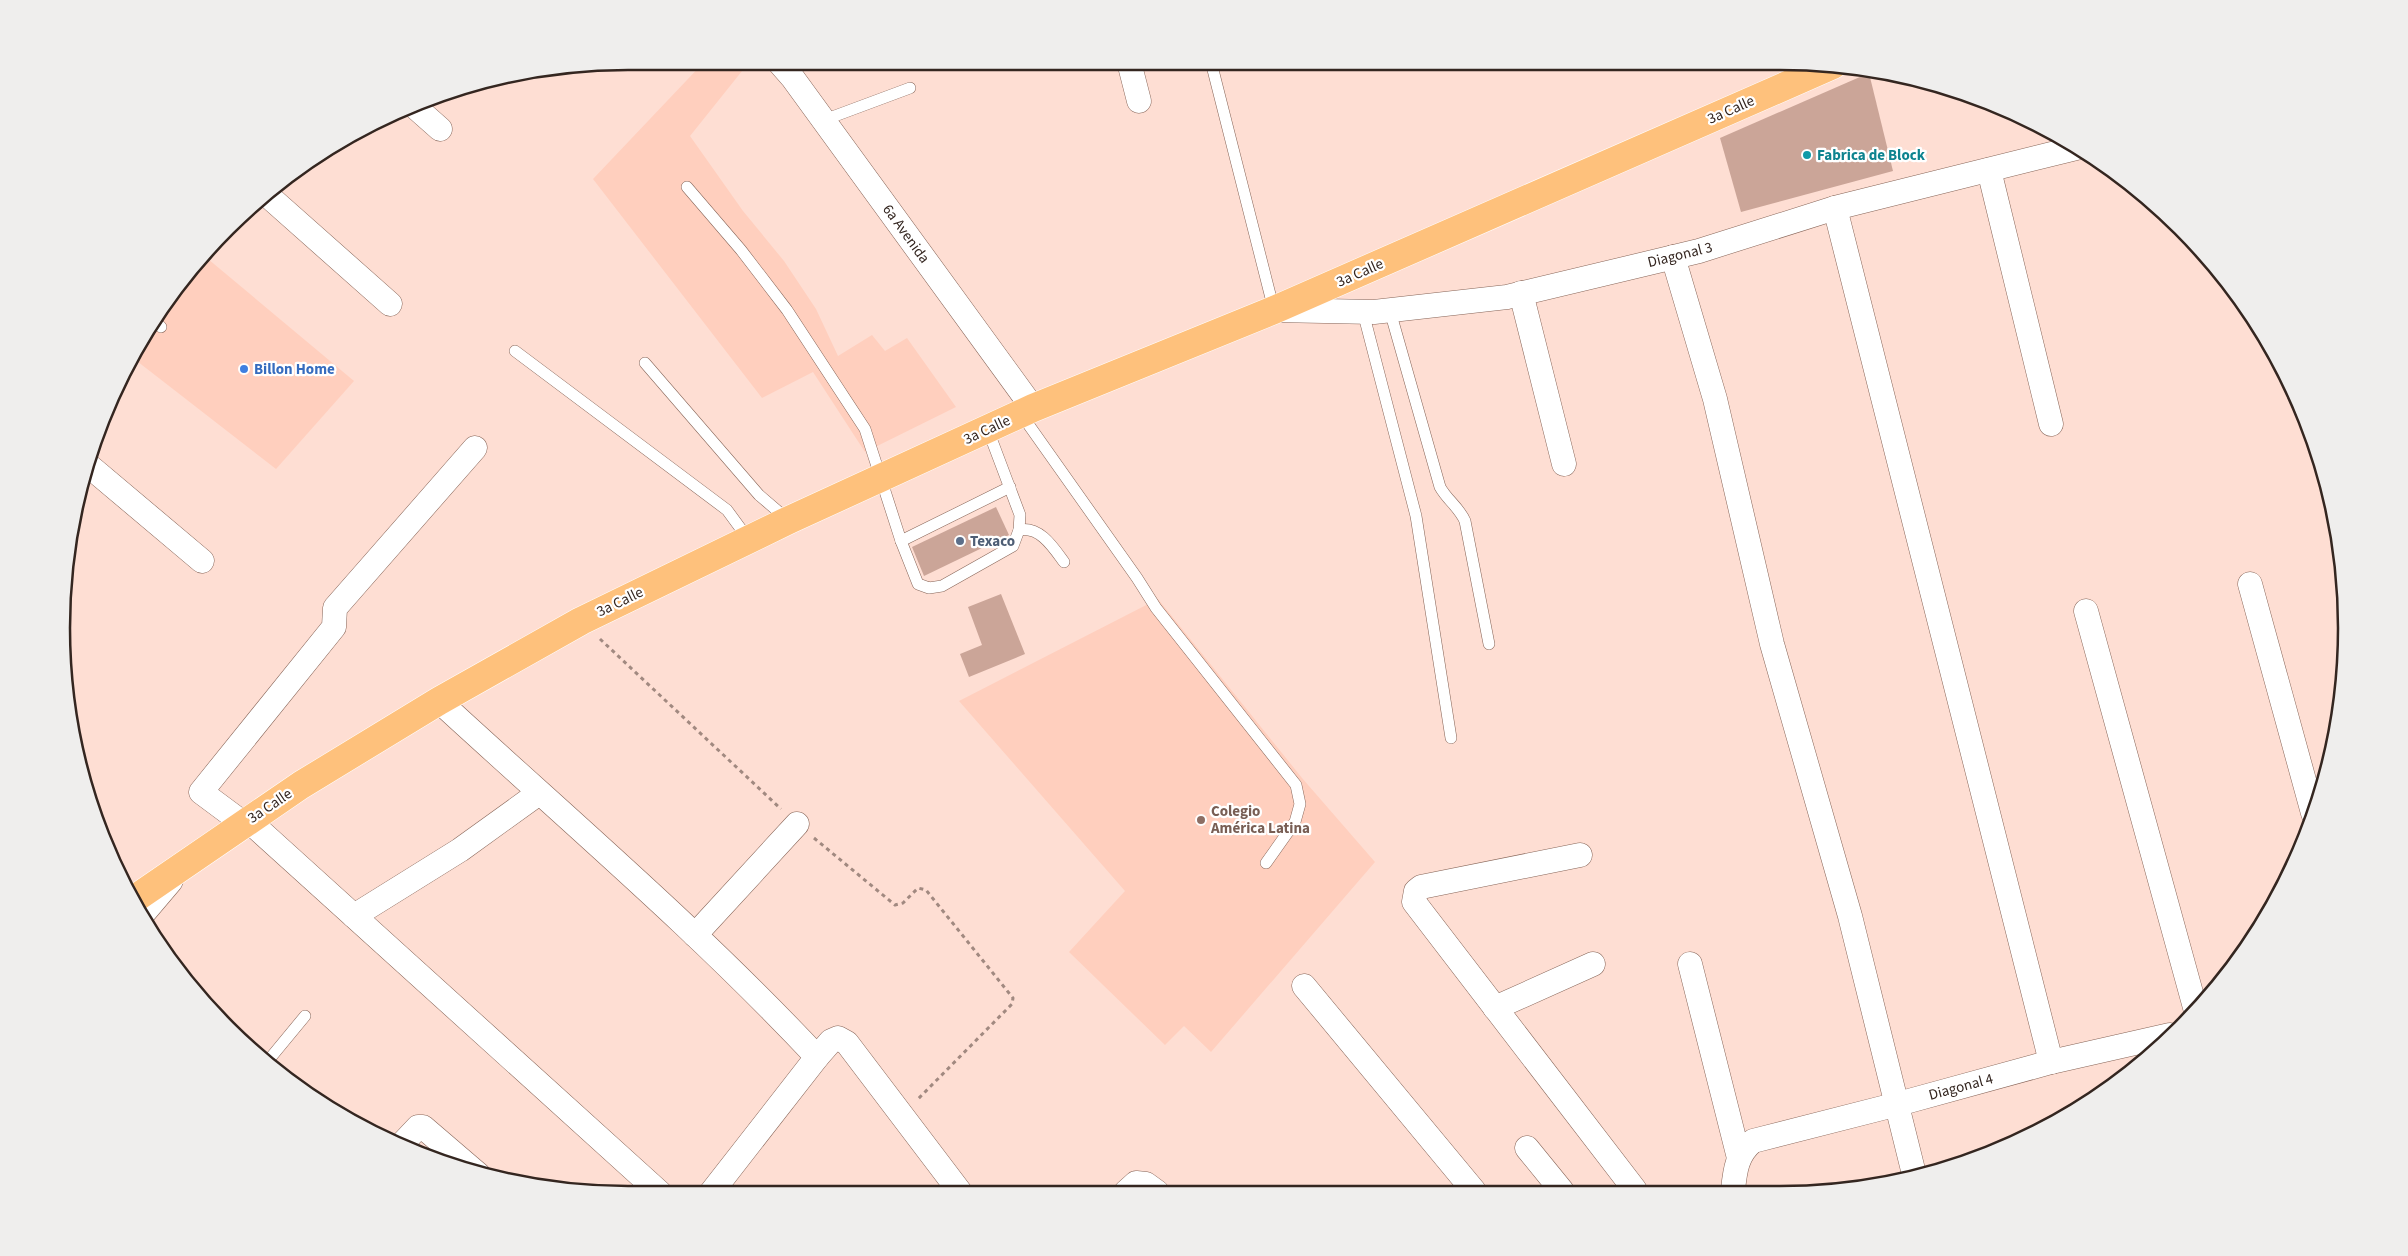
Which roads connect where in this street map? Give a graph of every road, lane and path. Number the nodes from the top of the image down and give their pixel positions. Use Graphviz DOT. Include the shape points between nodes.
graph roads {
  1 [pos="785,70"];
  2 [pos="1131,70"];
  3 [pos="1214,70"];
  4 [pos="1819,71"];
  5 [pos="910,88"];
  6 [pos="1139,101"];
  7 [pos="419,110"];
  8 [pos="824,120"];
  9 [pos="440,129"];
  10 [pos="2067,150"];
  11 [pos="1989,170"];
  12 [pos="688,187"];
  13 [pos="271,199"];
  14 [pos="1836,208"];
  15 [pos="1673,257"];
  16 [pos="1521,293"];
  17 [pos="390,304"];
  18 [pos="1274,310"];
  19 [pos="1390,311"];
  20 [pos="1363,312"];
  21 [pos="515,351"];
  22 [pos="645,363"];
  23 [pos="1027,411"];
  24 [pos="2051,424"];
  25 [pos="988,430"];
  26 [pos="475,448"];
  27 [pos="1564,464"];
  28 [pos="94,470"];
  29 [pos="882,478"];
  30 [pos="1010,488"];
  31 [pos="789,520"];
  32 [pos="1019,530"];
  33 [pos="749,540"];
  34 [pos="901,541"];
  35 [pos="202,561"];
  36 [pos="1064,562"];
  37 [pos="2250,584"];
  38 [pos="2086,611"];
  39 [pos="581,621"];
  40 [pos="1489,644"];
  41 [pos="438,701"];
  42 [pos="1451,738"];
  43 [pos="539,793"];
  44 [pos="2310,801"];
  45 [pos="246,823"];
  46 [pos="797,824"];
  47 [pos="1580,855"];
  48 [pos="1266,863"];
  49 [pos="171,874"];
  50 [pos="135,888"];
  51 [pos="139,896"];
  52 [pos="145,907"];
  53 [pos="354,916"];
  54 [pos="695,935"];
  55 [pos="1593,964"];
  56 [pos="1690,964"];
  57 [pos="1304,986"];
  58 [pos="2194,1003"];
  59 [pos="1495,1008"];
  60 [pos="305,1016"];
  61 [pos="2158,1039"];
  62 [pos="271,1057"];
  63 [pos="817,1057"];
  64 [pos="2051,1062"];
  65 [pos="1898,1104"];
  66 [pos="901,1116"];
  67 [pos="406,1140"];
  68 [pos="1527,1148"];
  69 [pos="1746,1150"];
  70 [pos="463,1160"];
  71 [pos="1913,1170"];
  72 [pos="652,1186"];
  73 [pos="716,1186"];
  74 [pos="955,1186"];
  75 [pos="1133,1186"];
  76 [pos="1149,1186"];
  77 [pos="1470,1186"];
  78 [pos="1558,1186"];
  79 [pos="1632,1186"];
  80 [pos="1734,1186"];
  1 -- 8 [label="street, 6a Avenida"];
  2 -- 6 [label="street"];
  3 -- 18 [label="lane"];
  4 -- 18 [label="main road, 3a Calle"];
  5 -- 8 [label="lane"];
  7 -- 9 [label="street"];
  8 -- 23 [label="street, 6a Avenida"];
  10 -- 11 [label="street, Diagonal 3"];
  11 -- 14 [label="street, Diagonal 3"];
  11 -- 24 [label="street"];
  12 -- 29 [label="lane" via="787,310 866,429"];
  13 -- 17 [label="street"];
  14 -- 15 [label="street, Diagonal 3"];
  14 -- 64 [label="street"];
  15 -- 16 [label="street, Diagonal 3"];
  15 -- 65 [label="street" via="1715,399 1772,644 1850,916"];
  16 -- 19 [label="street, Diagonal 3"];
  16 -- 27 [label="street"];
  18 -- 20 [label="street, Diagonal 3"];
  18 -- 23 [label="main road, 3a Calle"];
  19 -- 20 [label="street, Diagonal 3"];
  19 -- 40 [label="lane" via="1440,487 1465,521"];
  20 -- 42 [label="lane" via="1416,516"];
  21 -- 33 [label="lane" via="726,510"];
  22 -- 31 [label="lane" via="759,495"];
  23 -- 25 [label="main road, 3a Calle"];
  23 -- 48 [label="lane" via="1156,608 1296,785 1300,804 1295,822"];
  25 -- 29 [label="main road, 3a Calle"];
  25 -- 30 [label="lane"];
  26 -- 45 [label="street" via="335,608 334,627 201,792"];
  28 -- 35 [label="street"];
  29 -- 31 [label="main road, 3a Calle"];
  29 -- 34 [label="lane"];
  30 -- 32 [label="lane" via="1020,515"];
  30 -- 34 [label="lane"];
  31 -- 33 [label="main road, 3a Calle"];
  32 -- 34 [label="lane" via="1013,546 942,586 929,588 918,584"];
  32 -- 36 [label="lane" via="1028,528 1036,532 1052,545"];
  33 -- 39 [label="main road, 3a Calle"];
  37 -- 44 [label="street"];
  38 -- 58 [label="street"];
  39 -- 41 [label="main road, 3a Calle"];
  39 -- 46 [label="path"];
  41 -- 43 [label="street"];
  41 -- 45 [label="main road, 3a Calle"];
  43 -- 53 [label="street" via="460,850"];
  43 -- 54 [label="street"];
  45 -- 49 [label="main road, 3a Calle"];
  45 -- 53 [label="street"];
  46 -- 54 [label="street"];
  46 -- 66 [label="path" via="895,905 903,903 918,888 926,890 1013,998 1012,1004"];
  47 -- 59 [label="street" via="1416,891 1414,902 1418,909"];
  49 -- 50 [label="street, 3a Calle"];
  49 -- 51 [label="main road, 3a Calle"];
  49 -- 52 [label="street, 3a Calle"];
  53 -- 72 [label="street"];
  54 -- 63 [label="street"];
  55 -- 59 [label="street"];
  56 -- 69 [label="street"];
  57 -- 77 [label="street"];
  59 -- 79 [label="street"];
  60 -- 62 [label="lane"];
  61 -- 64 [label="street, Diagonal 4"];
  63 -- 66 [label="street" via="831,1041 838,1038 847,1042"];
  63 -- 73 [label="street"];
  64 -- 65 [label="street, Diagonal 4"];
  65 -- 69 [label="street, Diagonal 4"];
  65 -- 71 [label="street"];
  66 -- 74 [label="street"];
  67 -- 70 [label="street" via="423,1126"];
  68 -- 78 [label="street"];
  69 -- 80 [label="street"];
  75 -- 76 [label="street" via="1136,1183"];
}
